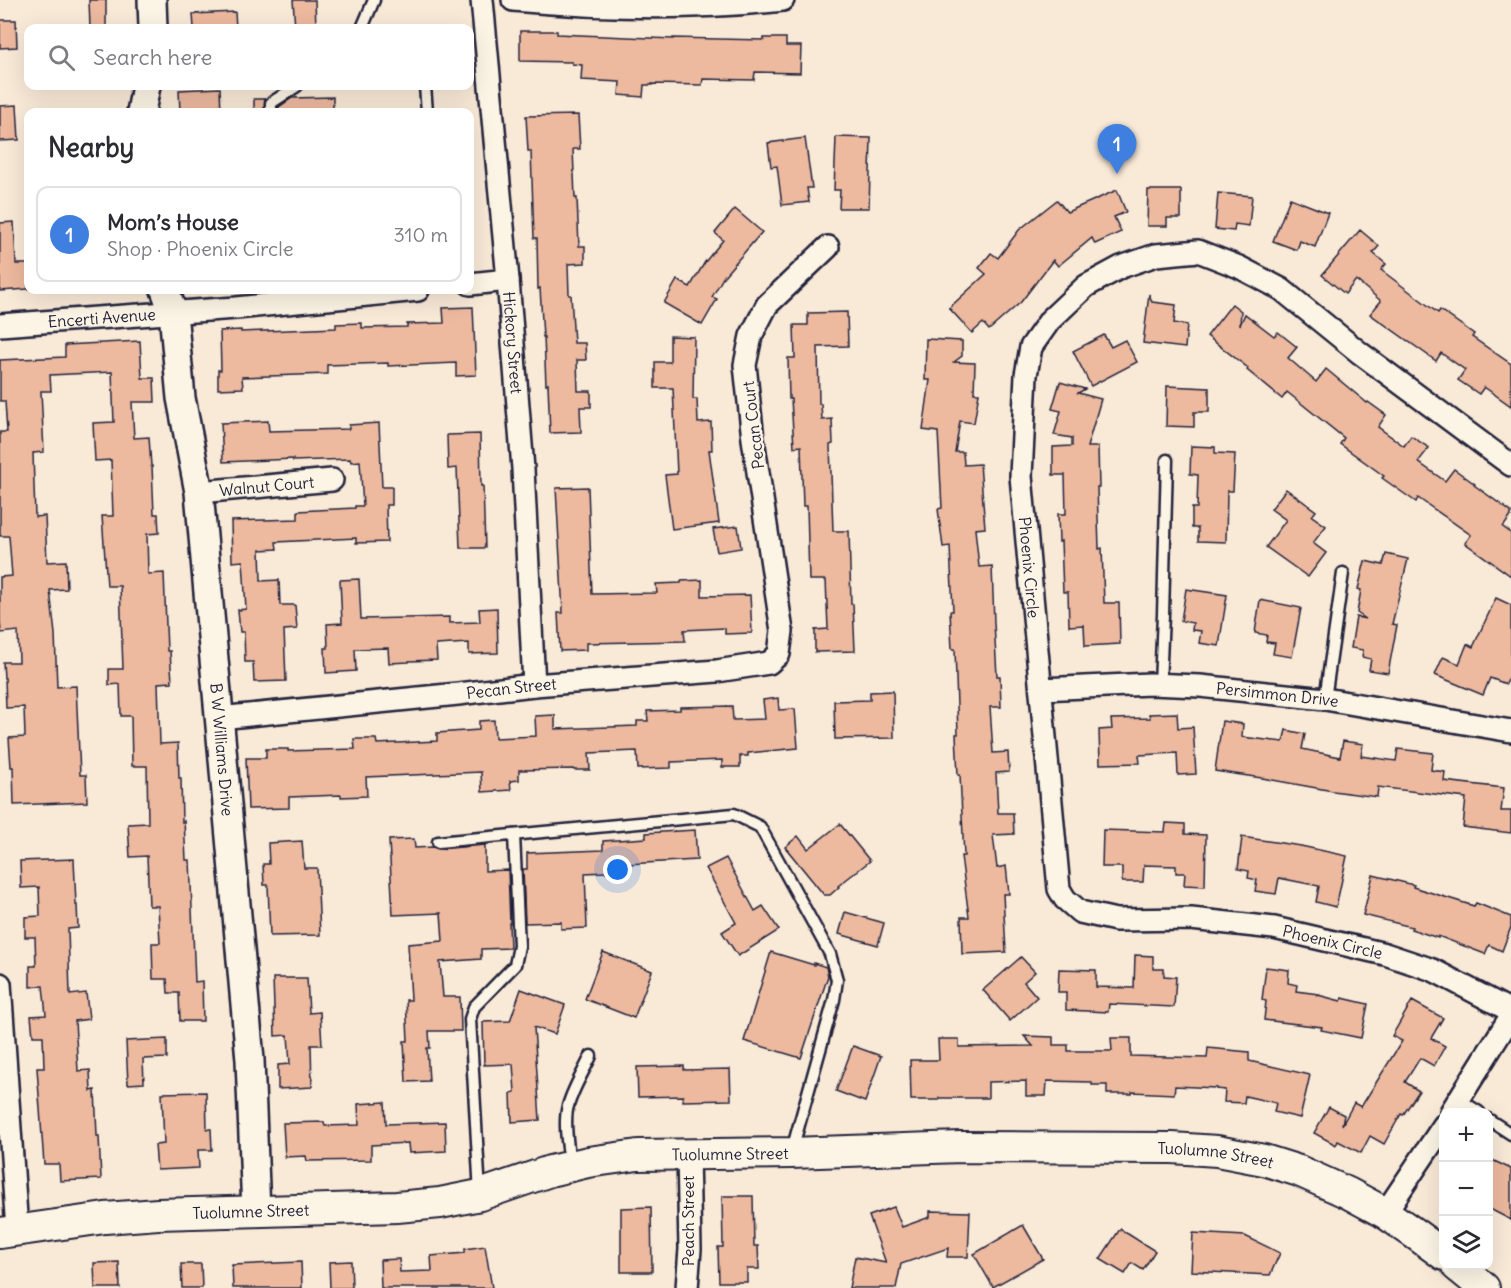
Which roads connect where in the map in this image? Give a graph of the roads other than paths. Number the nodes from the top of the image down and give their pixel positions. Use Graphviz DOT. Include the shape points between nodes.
graph roads {
  1 [pos="152,0"];
  2 [pos="374,0"];
  3 [pos="483,0"];
  4 [pos="513,0"];
  5 [pos="783,0"];
  6 [pos="153,24"];
  7 [pos="364,24"];
  8 [pos="145,90"];
  9 [pos="291,90"];
  10 [pos="425,90"];
  11 [pos="142,108"];
  12 [pos="271,108"];
  13 [pos="427,108"];
  14 [pos="828,247"];
  15 [pos="508,280"];
  16 [pos="474,284"];
  17 [pos="348,294"];
  18 [pos="169,301"];
  19 [pos="0,325"];
  20 [pos="1167,460"];
  21 [pos="1511,465"];
  22 [pos="332,480"];
  23 [pos="199,492"];
  24 [pos="1343,573"];
  25 [pos="782,633"];
  26 [pos="1160,684"];
  27 [pos="534,685"];
  28 [pos="1041,689"];
  29 [pos="1325,699"];
  30 [pos="219,718"];
  31 [pos="1511,731"];
  32 [pos="514,834"];
  33 [pos="438,842"];
  34 [pos="0,984"];
  35 [pos="1511,1011"];
  36 [pos="1511,1016"];
  37 [pos="591,1056"];
  38 [pos="1455,1106"];
  39 [pos="1493,1122"];
  40 [pos="1439,1131"];
  41 [pos="1511,1134"];
  42 [pos="791,1153"];
  43 [pos="688,1154"];
  44 [pos="570,1166"];
  45 [pos="480,1195"];
  46 [pos="256,1212"];
  47 [pos="1385,1214"];
  48 [pos="8,1231"];
  49 [pos="1439,1252"];
  50 [pos="1462,1270"];
  51 [pos="687,1288"];
  52 [pos="1484,1288"];
  1 -- 6 [label="street"];
  2 -- 7 [label="lane"];
  3 -- 15 [label="street, Hickory Street"];
  4 -- 5 [label="street" via="648,7"];
  8 -- 11 [label="street"];
  9 -- 12 [label="lane"];
  10 -- 13 [label="lane"];
  14 -- 25 [label="street, Pecan Court" via="767,305 751,336 745,365"];
  15 -- 16 [label="street"];
  15 -- 27 [label="street, Hickory Street"];
  17 -- 18 [label="street, Encerti Avenue" via="236,308"];
  18 -- 19 [label="street, Encerti Avenue"];
  18 -- 23 [label="street, B W Williams Drive" via="181,398"];
  20 -- 26 [label="lane"];
  21 -- 28 [label="street, Phoenix Circle" via="1281,289 1239,267 1198,251 1156,255 1121,267 1086,286 1050,320 1031,347 1021,476"];
  22 -- 23 [label="street, Walnut Court"];
  23 -- 30 [label="street, B W Williams Drive"];
  24 -- 29 [label="lane"];
  25 -- 27 [label="street, Pecan Street" via="779,654 769,663 717,671"];
  26 -- 28 [label="street, Persimmon Drive"];
  26 -- 29 [label="street, Persimmon Drive"];
  27 -- 30 [label="street, Pecan Street"];
  28 -- 35 [label="street, Phoenix Circle" via="1059,889 1080,912 1116,920 1191,919 1275,928 1385,954 1433,970"];
  29 -- 31 [label="street, Persimmon Drive"];
  30 -- 46 [label="street, B W Williams Drive" via="250,1060"];
  32 -- 33 [label="lane"];
  32 -- 42 [label="lane" via="735,814 760,827 830,954 837,980"];
  32 -- 45 [label="lane" via="519,946 515,965 474,1007 470,1019"];
  34 -- 48 [label="street"];
  36 -- 38 [label="street"];
  37 -- 44 [label="lane" via="567,1110"];
  39 -- 41 [label="lane"];
  40 -- 47 [label="street"];
  42 -- 43 [label="main road, Tuolumne Street"];
  42 -- 47 [label="main road, Tuolumne Street" via="961,1147 1217,1151 1299,1171"];
  43 -- 44 [label="main road, Tuolumne Street" via="638,1155"];
  43 -- 51 [label="street, Peach Street"];
  44 -- 45 [label="main road, Tuolumne Street"];
  45 -- 46 [label="main road, Tuolumne Street" via="397,1207"];
  46 -- 48 [label="main road, Tuolumne Street" via="105,1218"];
  47 -- 49 [label="main road, Tuolumne Street"];
  50 -- 52 [label="main road"];
}
